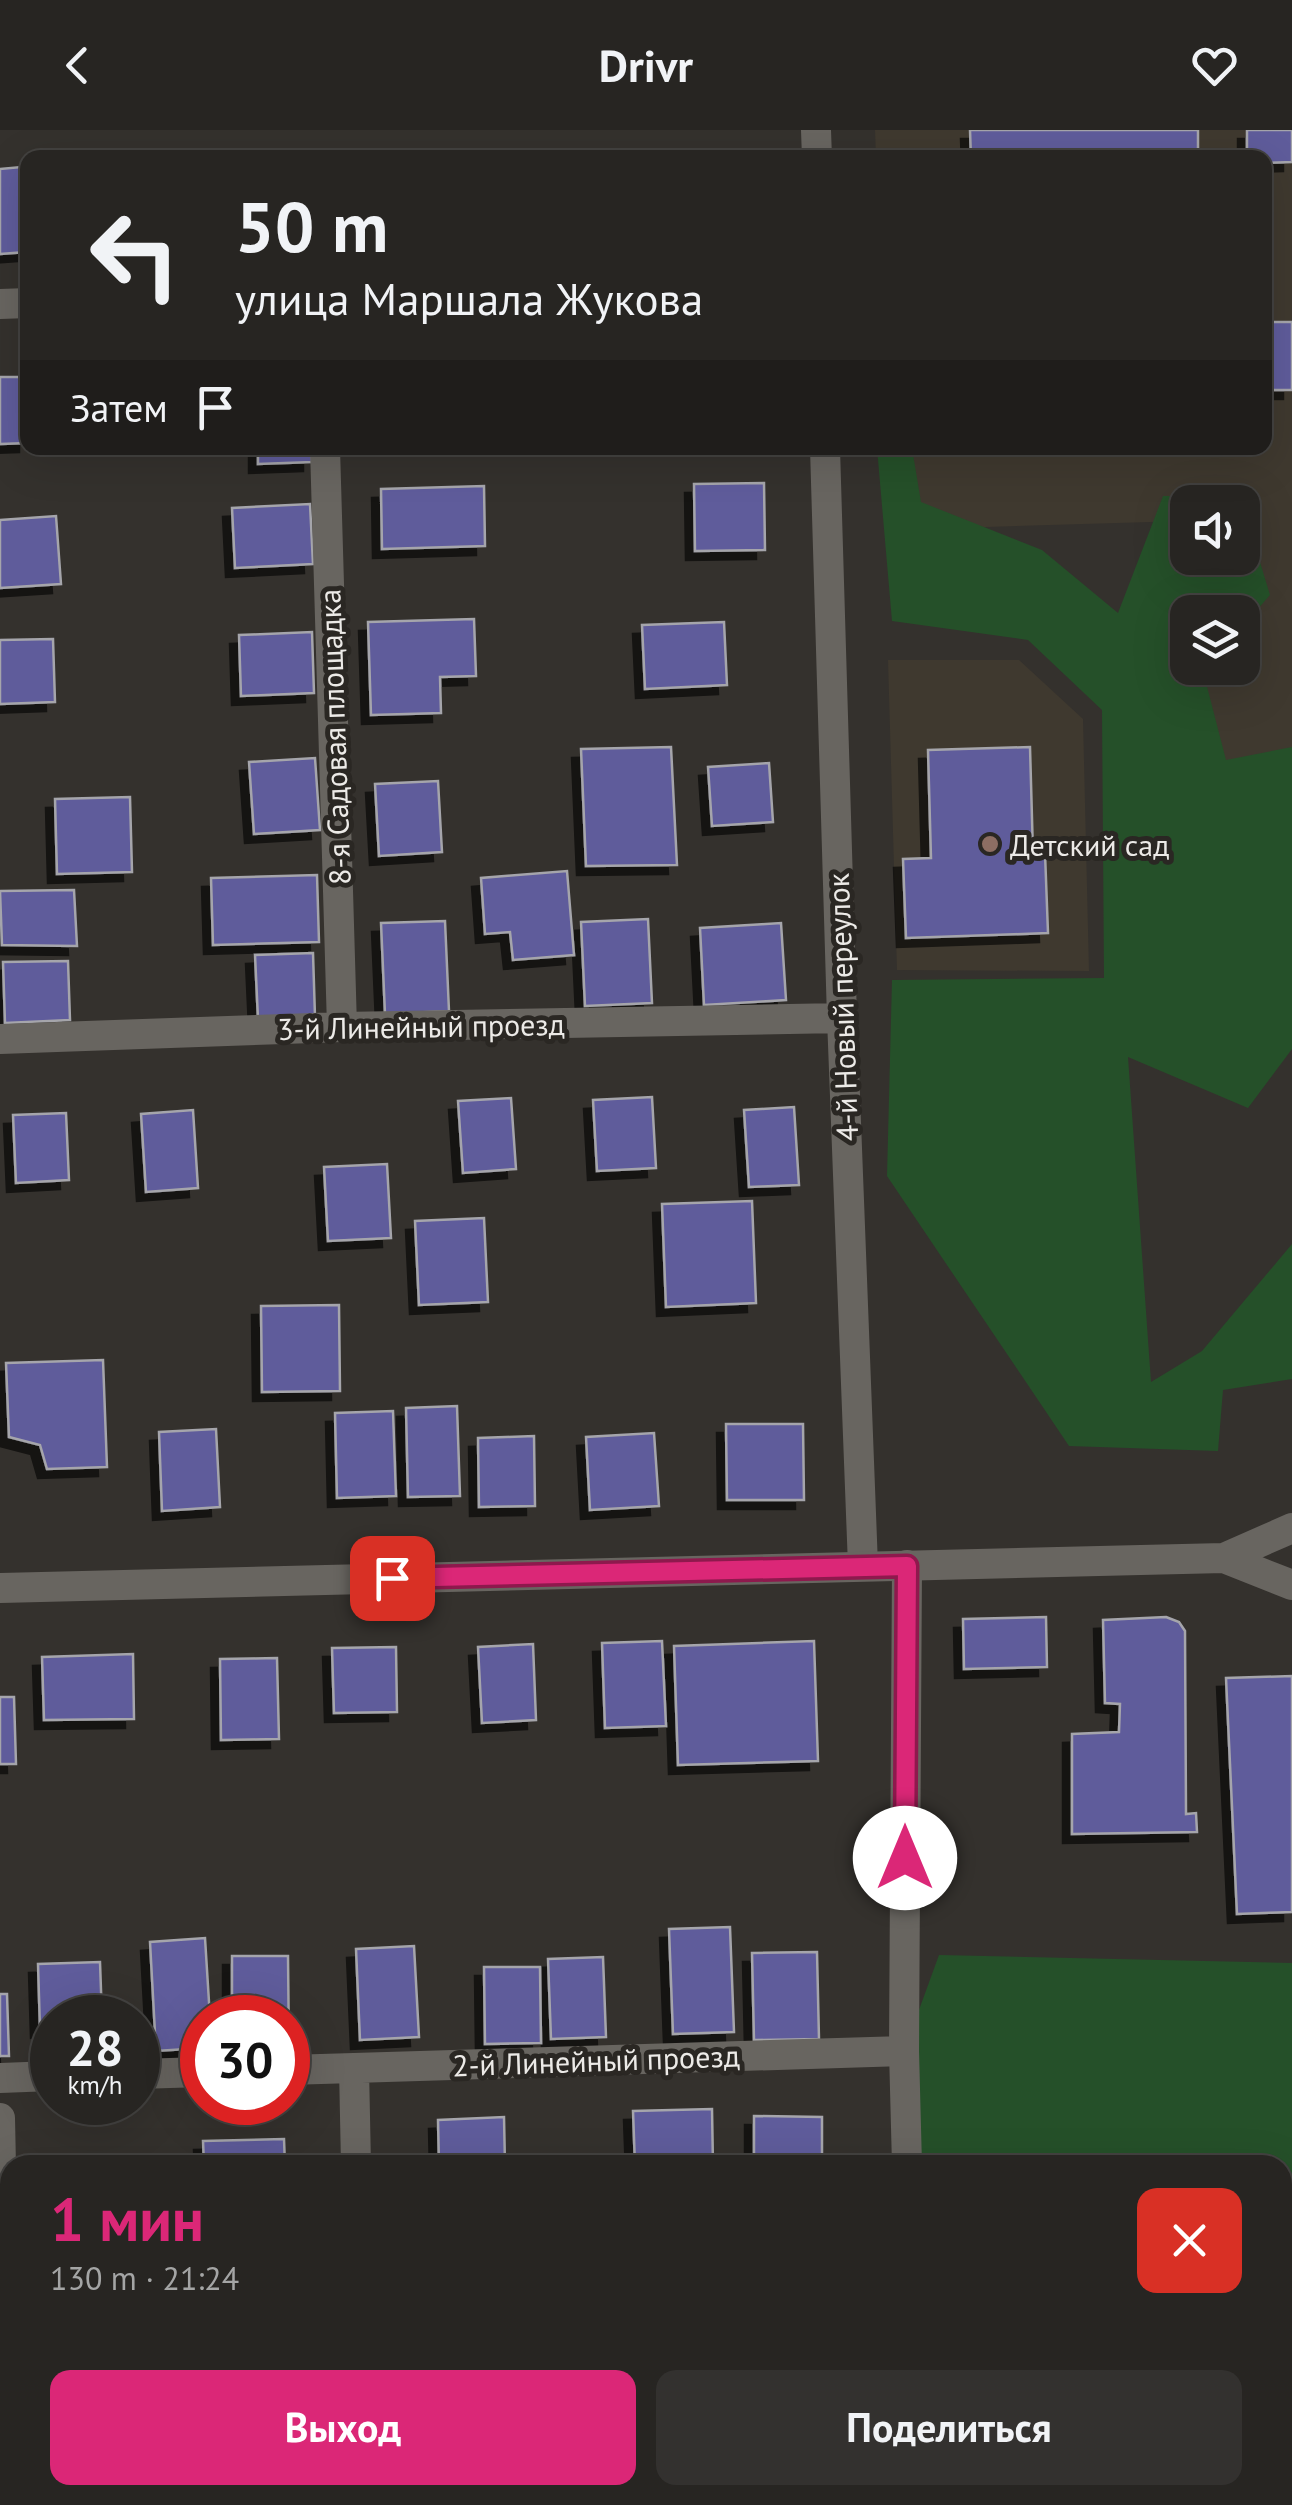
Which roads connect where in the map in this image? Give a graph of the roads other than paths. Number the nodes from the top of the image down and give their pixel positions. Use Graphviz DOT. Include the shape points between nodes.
graph roads {
  1 [pos="326,455"];
  2 [pos="826,455"];
  3 [pos="842,1018"];
  4 [pos="342,1027"];
  5 [pos="0,1039"];
  6 [pos="1292,1528"];
  7 [pos="1224,1558"];
  8 [pos="863,1566"];
  9 [pos="907,1566"];
  10 [pos="1292,1585"];
  11 [pos="0,1588"];
  12 [pos="904,2051"];
  13 [pos="354,2068"];
  14 [pos="310,2069"];
  15 [pos="30,2077"];
  16 [pos="0,2078"];
  17 [pos="0,2118"];
  18 [pos="1,2155"];
  19 [pos="356,2155"];
  20 [pos="907,2155"];
  1 -- 4 [label="street, 8-я Садовая площадка"];
  2 -- 3 [label="street, 4-й Новый переулок"];
  3 -- 4 [label="street, 3-й Линейный проезд"];
  3 -- 8 [label="street, 4-й Новый переулок"];
  4 -- 5 [label="street, 3-й Линейный проезд"];
  6 -- 7 [label="street"];
  7 -- 9 [label="street"];
  7 -- 10 [label="street"];
  8 -- 9 [label="street"];
  8 -- 11 [label="street"];
  9 -- 12 [label="street"];
  12 -- 13 [label="street, 2-й Линейный проезд"];
  12 -- 20 [label="street"];
  13 -- 14 [label="street, 2-й Линейный проезд"];
  13 -- 19 [label="street"];
  15 -- 16 [label="street"];
  17 -- 18 [label="street"];
}
